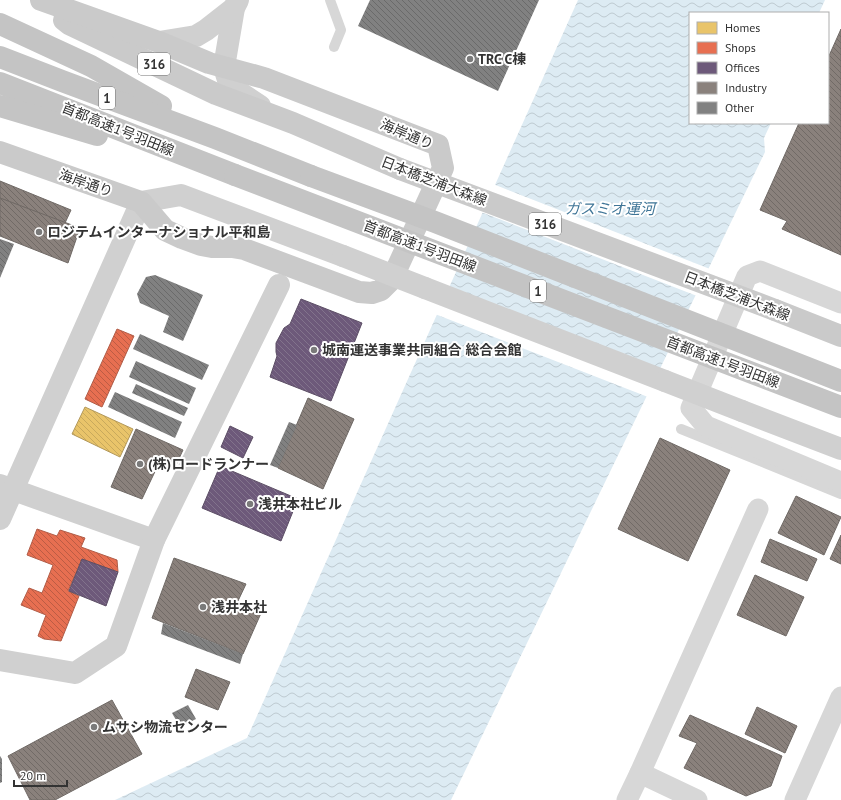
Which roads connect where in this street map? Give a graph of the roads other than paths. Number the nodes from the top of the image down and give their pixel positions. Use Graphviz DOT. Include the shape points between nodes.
graph roads {
  1 [pos="41,0"];
  2 [pos="330,0"];
  3 [pos="236,4"];
  4 [pos="0,24"];
  5 [pos="159,42"];
  6 [pos="334,47"];
  7 [pos="0,57"];
  8 [pos="224,67"];
  9 [pos="0,83"];
  10 [pos="0,106"];
  11 [pos="275,116"];
  12 [pos="215,138"];
  13 [pos="0,152"];
  14 [pos="204,165"];
  15 [pos="141,202"];
  16 [pos="279,285"];
  17 [pos="841,303"];
  18 [pos="841,336"];
  19 [pos="841,381"];
  20 [pos="841,407"];
  21 [pos="681,429"];
  22 [pos="841,450"];
  23 [pos="841,482"];
  24 [pos="6,487"];
  25 [pos="841,494"];
  26 [pos="758,509"];
  27 [pos="0,519"];
  28 [pos="154,540"];
  29 [pos="0,660"];
  30 [pos="841,697"];
  31 [pos="640,773"];
  32 [pos="626,800"];
  33 [pos="697,800"];
  34 [pos="795,800"];
  1 -- 5 [label="main road, 海岸通り / 316"];
  1 -- 11 [label="main road, 日本橋芝浦大森線 / 316" via="69,24 216,94"];
  2 -- 6 [label="lane" via="341,30"];
  3 -- 5 [label="street" via="196,36"];
  3 -- 8 [label="street"];
  4 -- 12 [label="highway" via="91,66"];
  5 -- 8 [label="main road, 海岸通り / 316"];
  7 -- 12 [label="highway, 首都高速1号羽田線 / 1"];
  8 -- 11 [label="street" via="228,80 236,90"];
  8 -- 15 [label="main road, 海岸通り / 316" via="264,78 438,144 443,168 392,279 381,290 372,293 360,292 244,249 202,245 165,230"];
  9 -- 14 [label="highway, 首都高速1号羽田線 / 1"];
  10 -- 14 [label="highway"];
  11 -- 18 [label="main road, 日本橋芝浦大森線 / 316, bridge" via="400,169"];
  12 -- 19 [label="highway, 首都高速1号羽田線 / 1, bridge"];
  13 -- 15 [label="main road, 海岸通り / 316"];
  14 -- 20 [label="highway, 首都高速1号羽田線 / 1, bridge"];
  15 -- 22 [label="street, bridge" via="181,195"];
  15 -- 24 [label="street"];
  16 -- 28 [label="street"];
  17 -- 23 [label="street" via="760,271 747,276 691,408 706,426"];
  21 -- 25 [label="lane"];
  24 -- 27 [label="street"];
  24 -- 28 [label="street"];
  26 -- 31 [label="street"];
  28 -- 29 [label="street" via="116,646 75,673"];
  30 -- 34 [label="street"];
  31 -- 32 [label="street"];
  31 -- 33 [label="street"];
}
